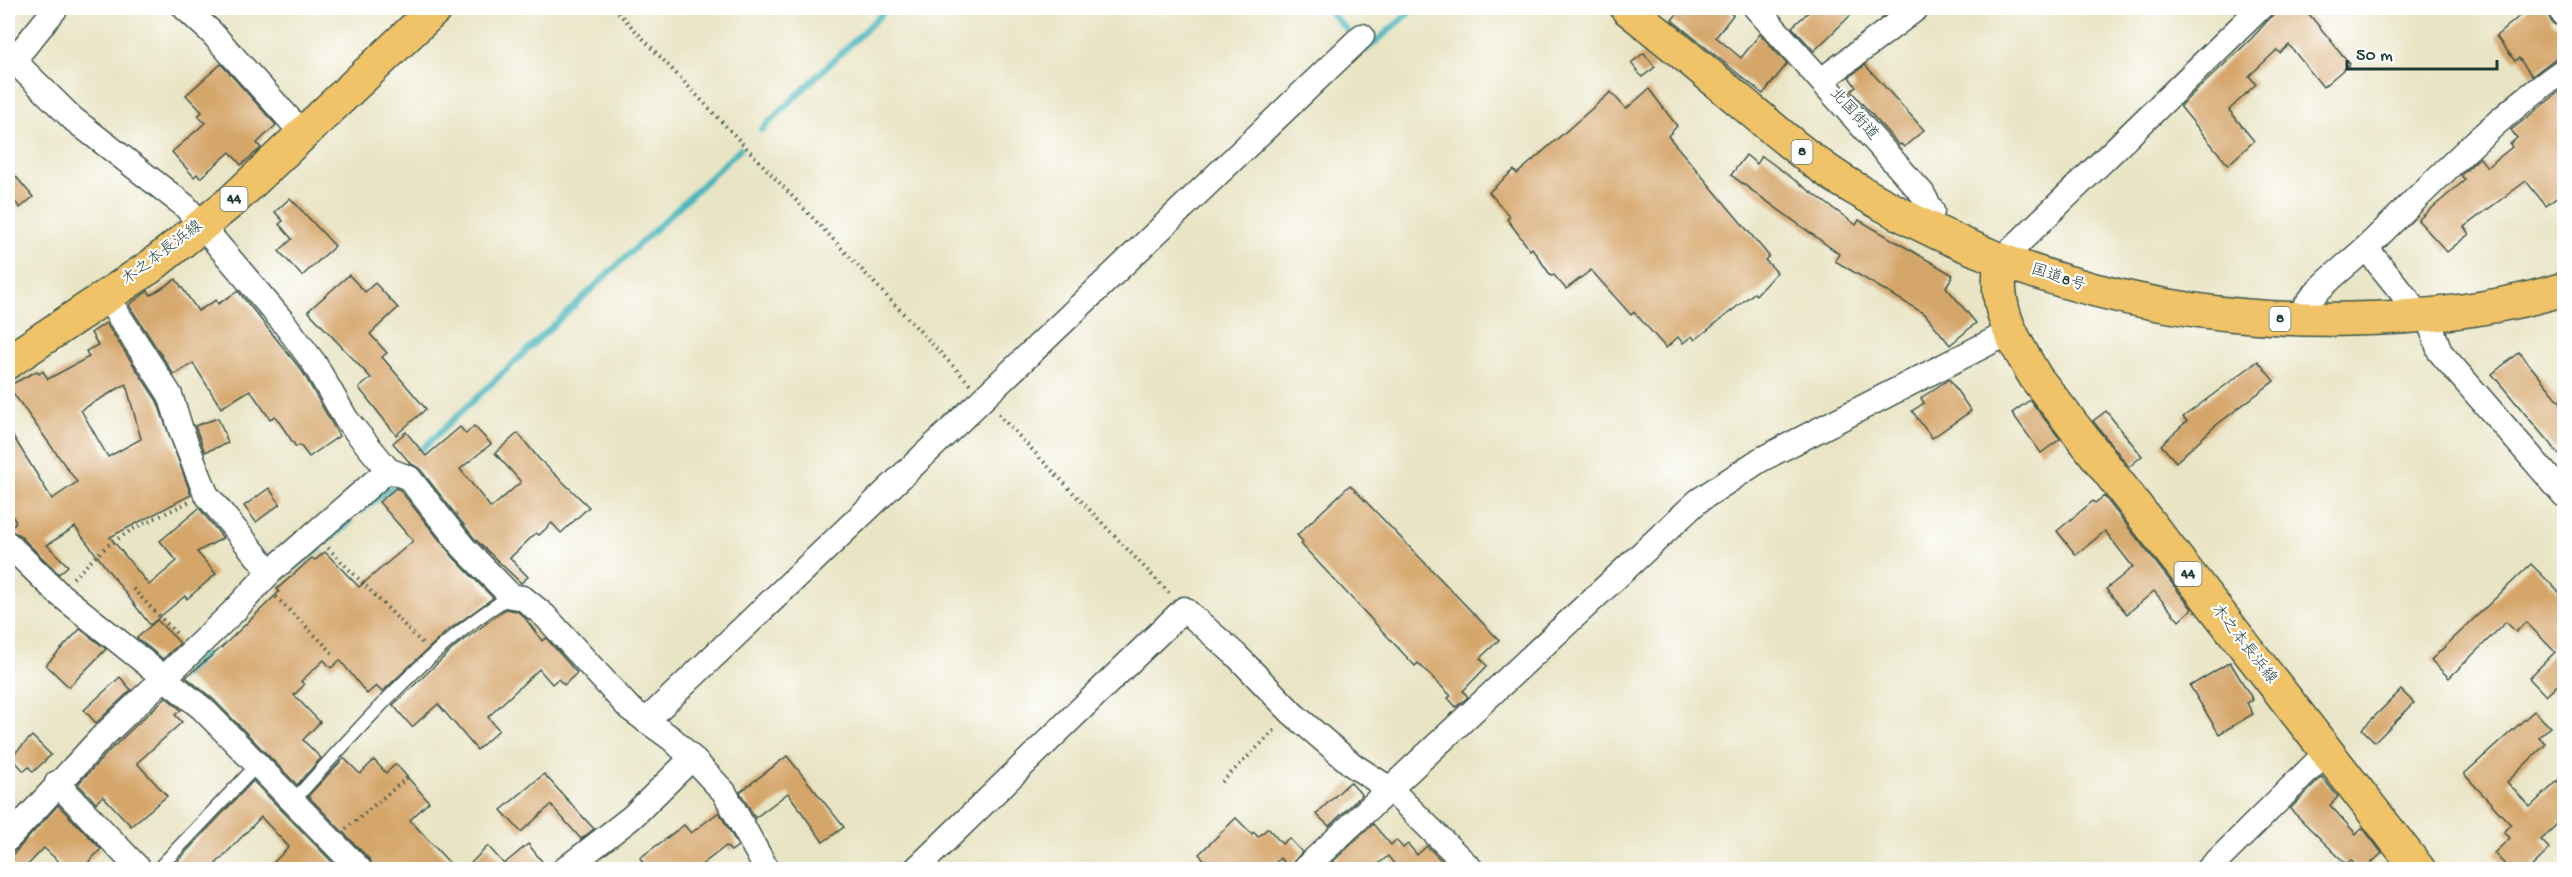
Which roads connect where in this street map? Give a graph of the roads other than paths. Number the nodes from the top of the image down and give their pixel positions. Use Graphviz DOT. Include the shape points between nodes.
graph roads {
  1 [pos="56,8"];
  2 [pos="185,8"];
  3 [pos="436,8"];
  4 [pos="1628,8"];
  5 [pos="1756,8"];
  6 [pos="1917,8"];
  7 [pos="2260,8"];
  8 [pos="2559,8"];
  9 [pos="2565,15"];
  10 [pos="1362,36"];
  11 [pos="10,58"];
  12 [pos="2565,70"];
  13 [pos="1822,80"];
  14 [pos="303,134"];
  15 [pos="201,225"];
  16 [pos="1927,229"];
  17 [pos="2366,248"];
  18 [pos="2001,260"];
  19 [pos="2565,289"];
  20 [pos="106,296"];
  21 [pos="2423,315"];
  22 [pos="2297,320"];
  23 [pos="2010,333"];
  24 [pos="8,362"];
  25 [pos="388,470"];
  26 [pos="2565,495"];
  27 [pos="8,544"];
  28 [pos="265,577"];
  29 [pos="511,596"];
  30 [pos="162,677"];
  31 [pos="646,721"];
  32 [pos="2327,752"];
  33 [pos="692,758"];
  34 [pos="257,765"];
  35 [pos="62,788"];
  36 [pos="1390,789"];
  37 [pos="293,801"];
  38 [pos="8,839"];
  39 [pos="140,870"];
  40 [pos="157,870"];
  41 [pos="360,870"];
  42 [pos="564,870"];
  43 [pos="767,870"];
  44 [pos="915,870"];
  45 [pos="1303,870"];
  46 [pos="1472,870"];
  47 [pos="2208,870"];
  48 [pos="2419,870"];
  1 -- 11 [label="street"];
  2 -- 14 [label="street"];
  3 -- 14 [label="main road, 木之本長浜線 / 44"];
  4 -- 16 [label="main road, 国道8号 / 8" via="1814,161"];
  5 -- 13 [label="street, 北国街道"];
  6 -- 13 [label="street"];
  7 -- 18 [label="street"];
  8 -- 9 [label="street"];
  10 -- 31 [label="street"];
  11 -- 15 [label="street" via="73,119 185,206"];
  12 -- 17 [label="street" via="2485,133"];
  13 -- 16 [label="street, 北国街道" via="1922,193 1932,212"];
  14 -- 15 [label="main road, 木之本長浜線 / 44"];
  15 -- 20 [label="main road, 木之本長浜線 / 44" via="150,267"];
  15 -- 25 [label="street" via="284,323 314,363 346,419"];
  16 -- 18 [label="main road, 国道8号 / 8"];
  17 -- 21 [label="street"];
  17 -- 22 [label="street" via="2305,304"];
  18 -- 22 [label="main road, 国道8号 / 8" via="2140,302 2203,313"];
  18 -- 23 [label="main road, 木之本長浜線 / 44" via="1997,284"];
  19 -- 21 [label="main road, 国道8号 / 8" via="2497,306"];
  20 -- 24 [label="main road, 木之本長浜線 / 44"];
  20 -- 28 [label="street" via="170,394 206,494"];
  21 -- 22 [label="main road, 国道8号 / 8"];
  21 -- 26 [label="street" via="2440,352"];
  23 -- 32 [label="main road, 木之本長浜線 / 44" via="2036,378"];
  23 -- 36 [label="street" via="1760,460 1698,501"];
  25 -- 28 [label="street"];
  25 -- 29 [label="street" via="409,478 463,547"];
  27 -- 30 [label="street" via="58,593"];
  28 -- 30 [label="street"];
  29 -- 31 [label="street" via="523,598 545,616 629,708"];
  29 -- 37 [label="lane" via="477,616 382,705"];
  30 -- 34 [label="street" via="203,709"];
  30 -- 35 [label="street"];
  31 -- 33 [label="street"];
  32 -- 47 [label="street"];
  32 -- 48 [label="main road, 木之本長浜線 / 44"];
  33 -- 42 [label="street" via="632,817"];
  33 -- 43 [label="street" via="724,792"];
  34 -- 37 [label="street"];
  34 -- 40 [label="lane"];
  35 -- 38 [label="street"];
  35 -- 39 [label="street"];
  36 -- 44 [label="street" via="1354,766 1292,713 1184,609"];
  36 -- 45 [label="street"];
  36 -- 46 [label="street"];
  37 -- 41 [label="street"];
}
